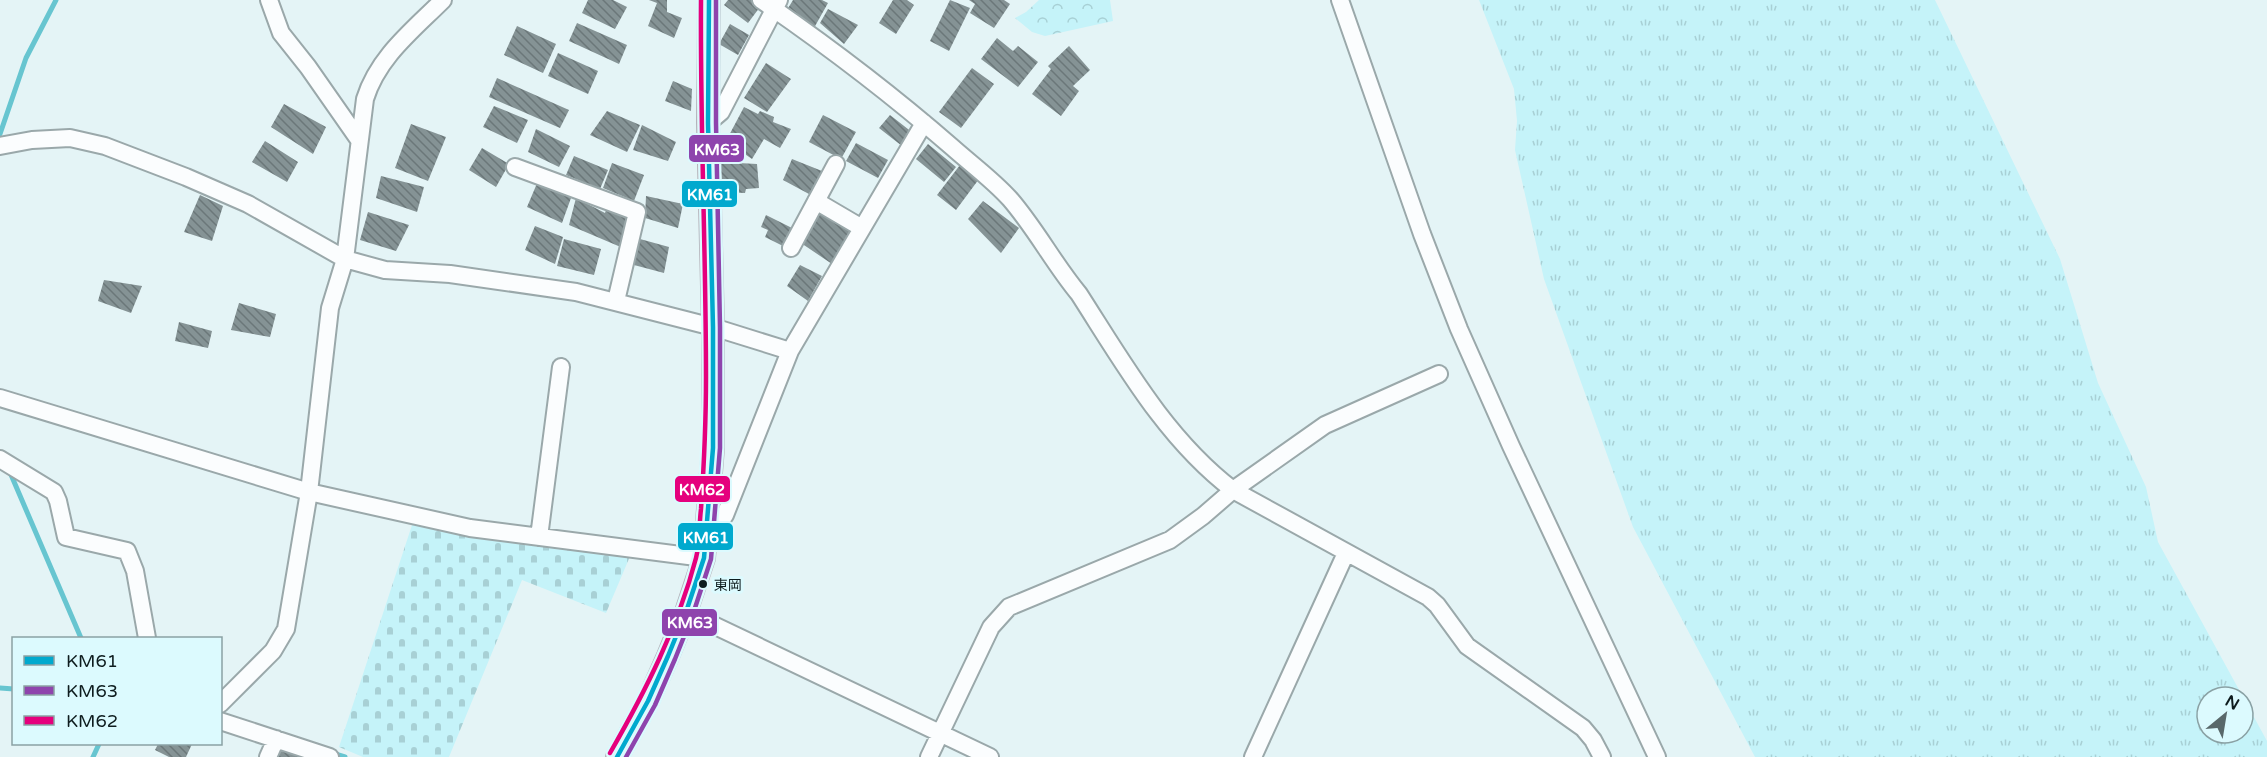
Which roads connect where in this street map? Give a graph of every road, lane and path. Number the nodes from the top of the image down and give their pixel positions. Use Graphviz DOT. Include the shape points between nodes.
graph roads {
  1 [pos="269,0"];
  2 [pos="443,0"];
  3 [pos="709,0"];
  4 [pos="1340,0"];
  5 [pos="772,3"];
  6 [pos="708,123"];
  7 [pos="924,123"];
  8 [pos="358,140"];
  9 [pos="0,146"];
  10 [pos="836,164"];
  11 [pos="515,167"];
  12 [pos="816,201"];
  13 [pos="862,228"];
  14 [pos="790,248"];
  15 [pos="345,259"];
  16 [pos="616,301"];
  17 [pos="713,327"];
  18 [pos="790,351"];
  19 [pos="561,367"];
  20 [pos="1439,374"];
  21 [pos="0,398"];
  22 [pos="5,462"];
  23 [pos="1233,490"];
  24 [pos="309,492"];
  25 [pos="539,537"];
  26 [pos="705,548"];
  27 [pos="1346,553"];
  28 [pos="686,612"];
  29 [pos="147,637"];
  30 [pos="222,702"];
  31 [pos="222,722"];
  32 [pos="940,734"];
  33 [pos="276,739"];
  34 [pos="268,757"];
  35 [pos="330,757"];
  36 [pos="617,757"];
  37 [pos="929,757"];
  38 [pos="990,757"];
  39 [pos="1253,757"];
  40 [pos="1602,757"];
  41 [pos="1658,757"];
  1 -- 8 [label="street" via="281,33"];
  2 -- 8 [label="street" via="381,62 370,80"];
  3 -- 6 [label="main road"];
  4 -- 41 [label="street" via="1459,329"];
  5 -- 6 [label="street" via="722,112"];
  5 -- 7 [label="street"];
  6 -- 17 [label="main road"];
  7 -- 13 [label="street"];
  7 -- 23 [label="street" via="1008,197 1079,294 1150,403 1215,477"];
  8 -- 15 [label="street"];
  9 -- 15 [label="street" via="53,138 105,146 248,204"];
  10 -- 12 [label="street"];
  11 -- 16 [label="street" via="637,212"];
  12 -- 13 [label="street"];
  12 -- 14 [label="street"];
  13 -- 18 [label="street"];
  15 -- 16 [label="street" via="385,270 450,274"];
  15 -- 24 [label="street" via="330,308"];
  16 -- 17 [label="street"];
  17 -- 18 [label="street"];
  17 -- 26 [label="main road" via="713,448"];
  18 -- 26 [label="street" via="725,515"];
  19 -- 25 [label="street"];
  20 -- 23 [label="street" via="1325,424"];
  21 -- 24 [label="street"];
  22 -- 29 [label="street" via="54,492 66,537 127,551 135,571"];
  23 -- 27 [label="street"];
  23 -- 32 [label="street" via="1170,540 1009,607 991,627"];
  24 -- 25 [label="street" via="470,528"];
  24 -- 30 [label="street" via="286,629 273,651"];
  25 -- 26 [label="street"];
  26 -- 28 [label="main road"];
  27 -- 39 [label="street"];
  27 -- 40 [label="street" via="1432,601 1467,646 1570,718 1593,740"];
  28 -- 32 [label="street"];
  28 -- 36 [label="main road" via="648,701"];
  31 -- 33 [label="street"];
  32 -- 37 [label="street"];
  32 -- 38 [label="street"];
  33 -- 34 [label="street"];
  33 -- 35 [label="street"];
}
